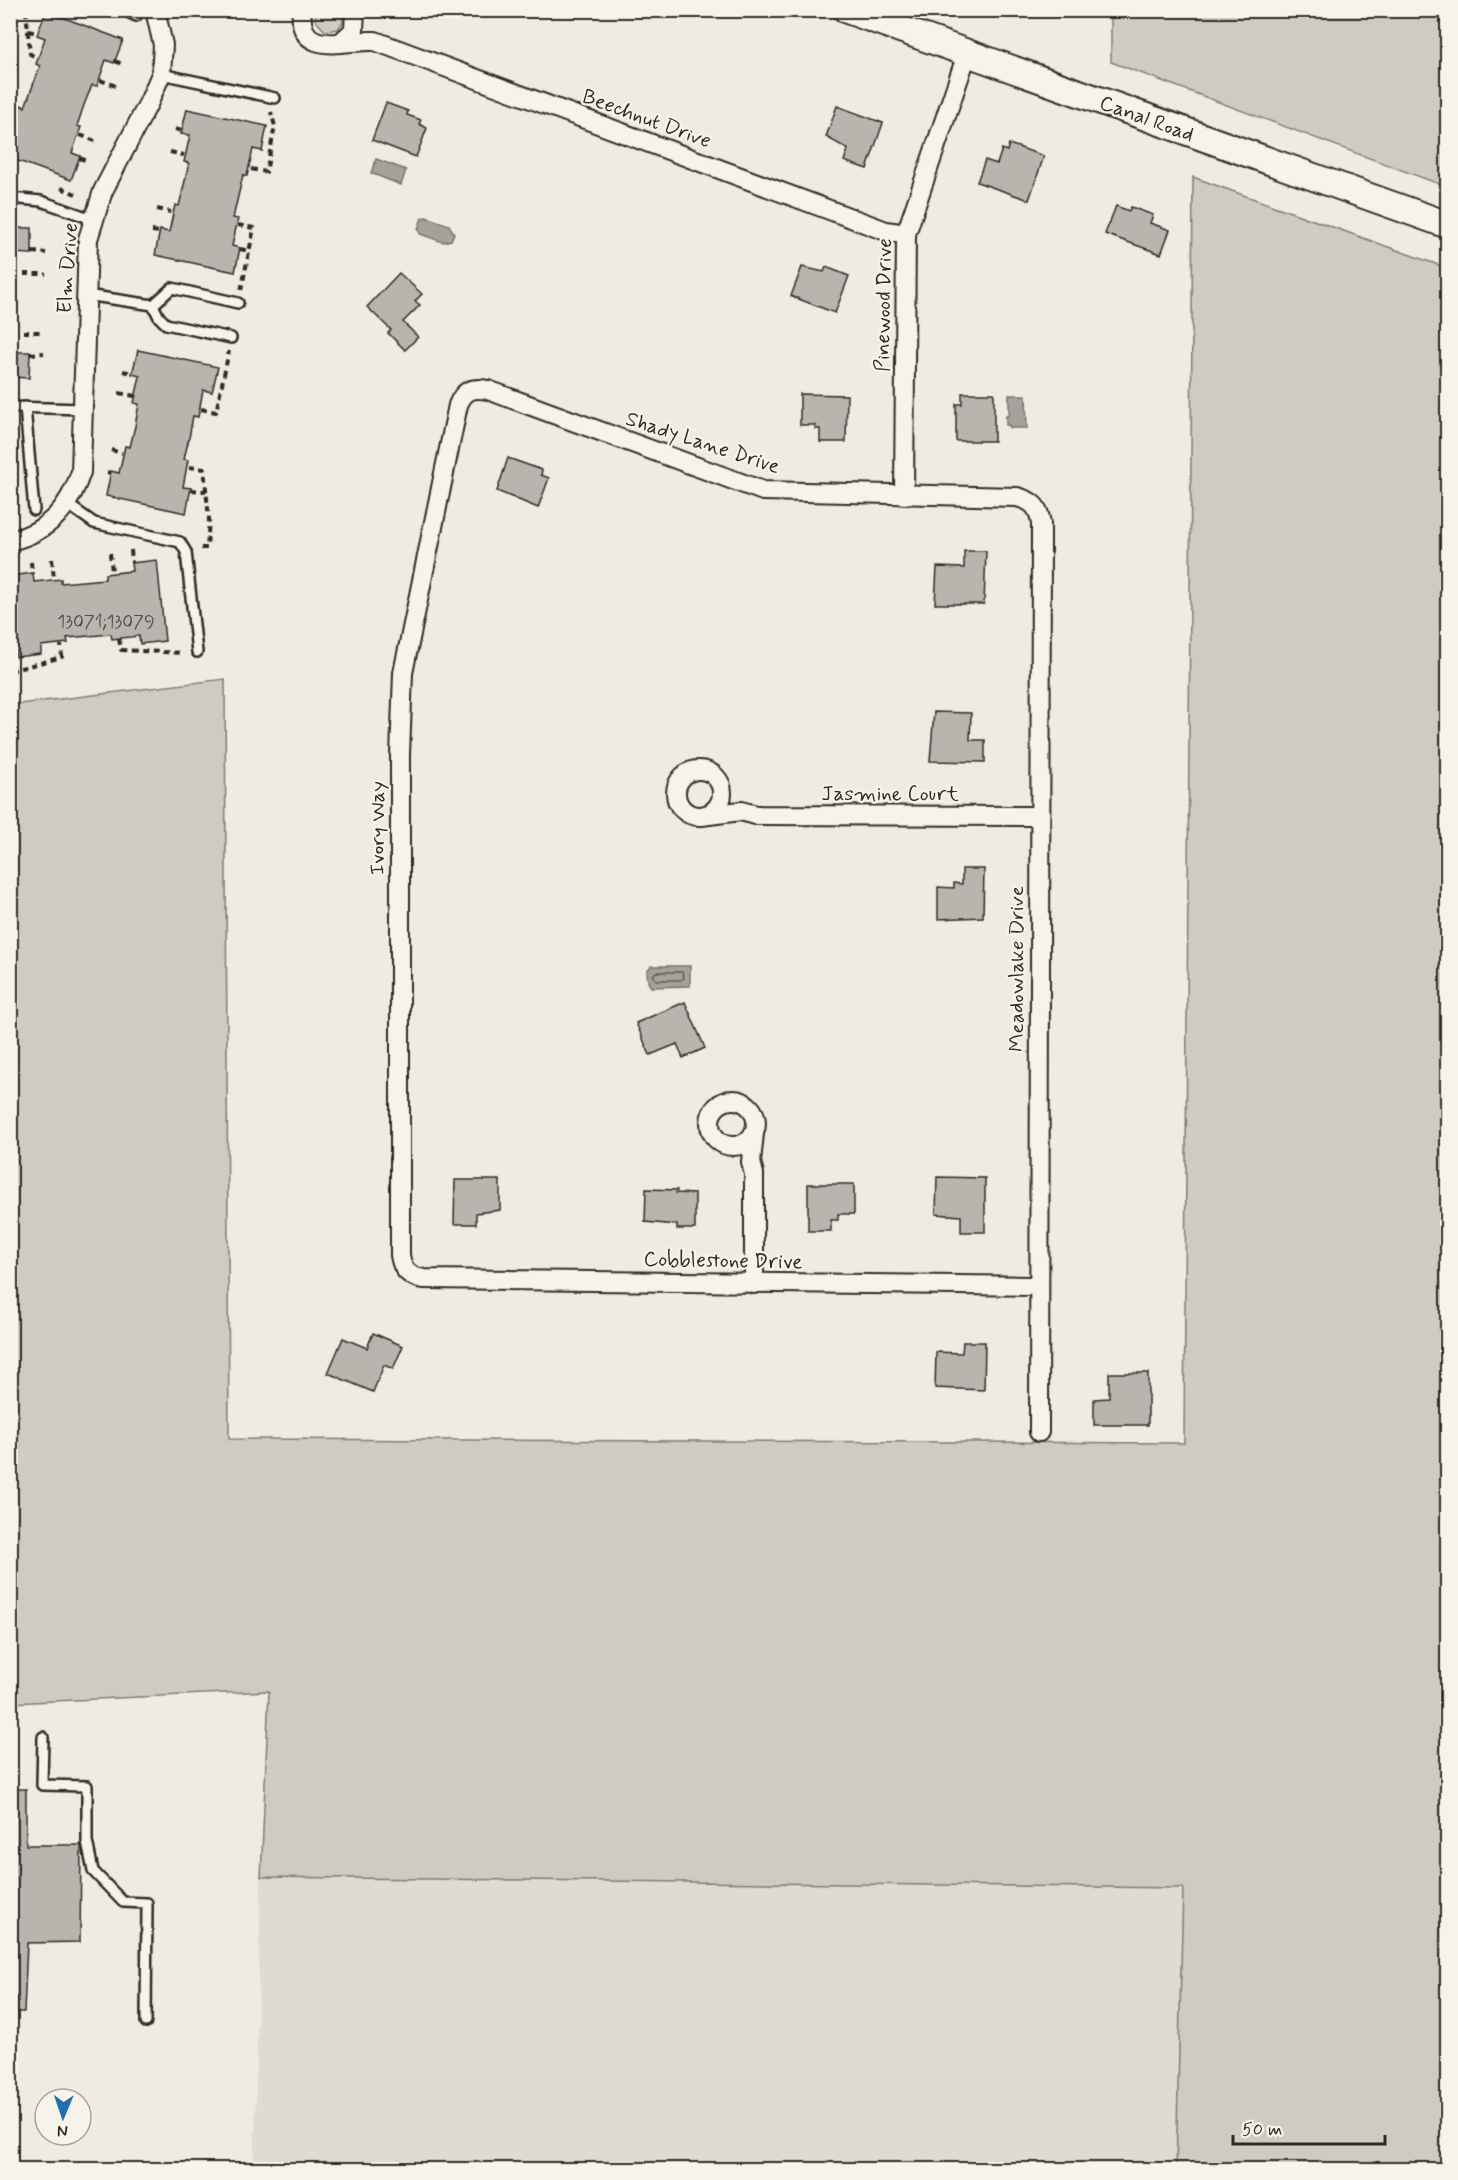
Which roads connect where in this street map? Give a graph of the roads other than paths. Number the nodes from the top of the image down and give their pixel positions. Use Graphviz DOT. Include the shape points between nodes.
graph roads {
  1 [pos="123,10"];
  2 [pos="302,10"];
  3 [pos="847,10"];
  4 [pos="158,11"];
  5 [pos="356,11"];
  6 [pos="136,16"];
  7 [pos="375,41"];
  8 [pos="340,43"];
  9 [pos="967,54"];
  10 [pos="160,74"];
  11 [pos="275,98"];
  12 [pos="10,198"];
  13 [pos="92,219"];
  14 [pos="1448,225"];
  15 [pos="906,234"];
  16 [pos="86,295"];
  17 [pos="238,303"];
  18 [pos="153,305"];
  19 [pos="230,342"];
  20 [pos="469,390"];
  21 [pos="10,407"];
  22 [pos="25,407"];
  23 [pos="84,409"];
  24 [pos="904,495"];
  25 [pos="67,504"];
  26 [pos="1036,507"];
  27 [pos="34,510"];
  28 [pos="10,541"];
  29 [pos="192,652"];
  30 [pos="722,788"];
  31 [pos="741,811"];
  32 [pos="701,816"];
  33 [pos="1039,816"];
  34 [pos="754,1133"];
  35 [pos="727,1146"];
  36 [pos="751,1162"];
  37 [pos="409,1274"];
  38 [pos="754,1284"];
  39 [pos="1038,1286"];
  40 [pos="1039,1432"];
  41 [pos="43,1737"];
  42 [pos="146,2022"];
  1 -- 6 [label="lane"];
  2 -- 8 [label="street, Beechnut Drive" via="303,27 315,41"];
  3 -- 9 [label="street, Canal Road"];
  4 -- 10 [label="street, Elm Drive" via="163,45"];
  5 -- 7 [label="street" via="361,26"];
  5 -- 8 [label="street" via="354,30"];
  7 -- 8 [label="street, Beechnut Drive"];
  7 -- 15 [label="street, Beechnut Drive" via="886,231"];
  9 -- 14 [label="street, Canal Road"];
  9 -- 15 [label="street, Pinewood Drive"];
  10 -- 11 [label="lane"];
  10 -- 13 [label="street, Elm Drive"];
  12 -- 13 [label="lane" via="41,201"];
  13 -- 16 [label="street, Elm Drive"];
  15 -- 24 [label="street, Pinewood Drive"];
  16 -- 18 [label="lane"];
  16 -- 23 [label="street, Elm Drive"];
  17 -- 18 [label="lane" via="172,288"];
  18 -- 19 [label="lane" via="166,324"];
  20 -- 24 [label="street, Shady Lane Drive" via="488,390 763,491"];
  20 -- 37 [label="street, Ivory Way" via="458,405 403,673 400,1255"];
  21 -- 22 [label="lane"];
  22 -- 23 [label="lane"];
  22 -- 27 [label="lane"];
  23 -- 25 [label="street, Elm Drive" via="83,463"];
  24 -- 26 [label="street, Shady Lane Drive" via="1017,497"];
  25 -- 28 [label="street" via="41,531"];
  25 -- 29 [label="lane" via="94,523 180,542 186,552"];
  26 -- 33 [label="street, Meadowlake Drive" via="1041,524"];
  30 -- 31 [label="street"];
  30 -- 32 [label="street" via="716,810"];
  30 -- 32 [label="street" via="715,776 701,770 682,778 676,791 681,806 686,812"];
  31 -- 32 [label="street, Jasmine Court"];
  31 -- 33 [label="street, Jasmine Court" via="756,815"];
  33 -- 39 [label="street, Meadowlake Drive"];
  34 -- 35 [label="street" via="743,1144"];
  34 -- 35 [label="street" via="755,1118 748,1106 734,1100 720,1104 711,1115 711,1130"];
  34 -- 36 [label="street"];
  35 -- 36 [label="street"];
  36 -- 38 [label="street"];
  37 -- 38 [label="street, Cobblestone Drive" via="424,1279"];
  38 -- 39 [label="street, Cobblestone Drive"];
  39 -- 40 [label="street, Meadowlake Drive"];
  41 -- 42 [label="lane" via="42,1785 87,1786 87,1841 93,1870 123,1902 147,1903"];
}
